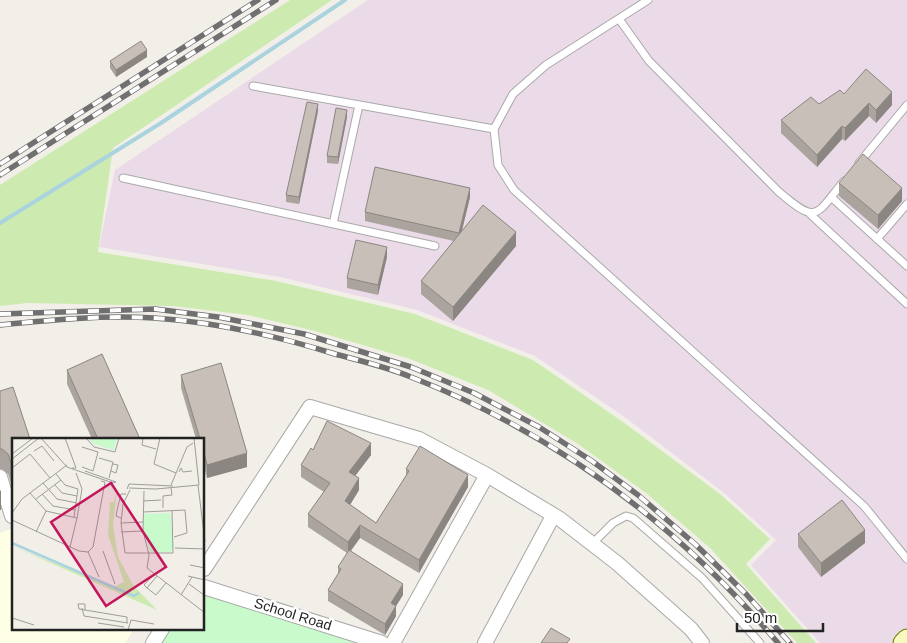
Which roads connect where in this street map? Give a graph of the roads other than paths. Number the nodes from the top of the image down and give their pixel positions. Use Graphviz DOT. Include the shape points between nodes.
graph roads {
  1 [pos="648,0"];
  2 [pos="619,18"];
  3 [pos="253,86"];
  4 [pos="359,105"];
  5 [pos="907,105"];
  6 [pos="494,129"];
  7 [pos="856,166"];
  8 [pos="850,174"];
  9 [pos="123,178"];
  10 [pos="831,197"];
  11 [pos="907,204"];
  12 [pos="810,214"];
  13 [pos="333,224"];
  14 [pos="877,239"];
  15 [pos="435,246"];
  16 [pos="907,266"];
  17 [pos="907,304"];
  18 [pos="487,475"];
  19 [pos="0,477"];
  20 [pos="553,516"];
  21 [pos="8,517"];
  22 [pos="592,544"];
  23 [pos="907,558"];
  24 [pos="205,567"];
  25 [pos="205,587"];
  26 [pos="161,630"];
  27 [pos="907,631"];
  28 [pos="907,639"];
  29 [pos="153,643"];
  30 [pos="382,643"];
  31 [pos="393,643"];
  32 [pos="485,643"];
  33 [pos="702,643"];
  34 [pos="760,643"];
  35 [pos="893,643"];
  36 [pos="903,643"];
  1 -- 2 [label="lane"];
  2 -- 6 [label="lane" via="539,71 513,94"];
  2 -- 12 [label="lane" via="649,61 779,192"];
  3 -- 4 [label="lane"];
  4 -- 6 [label="lane"];
  4 -- 13 [label="lane"];
  5 -- 7 [label="lane"];
  6 -- 23 [label="lane" via="498,165 514,190 864,506"];
  8 -- 10 [label="lane"];
  9 -- 13 [label="lane"];
  10 -- 12 [label="lane" via="819,211"];
  10 -- 14 [label="lane"];
  11 -- 14 [label="lane"];
  12 -- 17 [label="lane"];
  13 -- 15 [label="lane"];
  14 -- 16 [label="lane"];
  18 -- 20 [label="street"];
  18 -- 24 [label="street" via="419,439 310,407"];
  18 -- 31 [label="street"];
  19 -- 21 [label="street"];
  20 -- 22 [label="street"];
  20 -- 32 [label="street"];
  22 -- 33 [label="street" via="624,569"];
  22 -- 34 [label="lane" via="613,523 626,516 633,518 702,578"];
  25 -- 30 [label="street, School Road"];
  26 -- 29 [label="street"];
  27 -- 35 [label="lane"];
  28 -- 36 [label="main road"];
}
